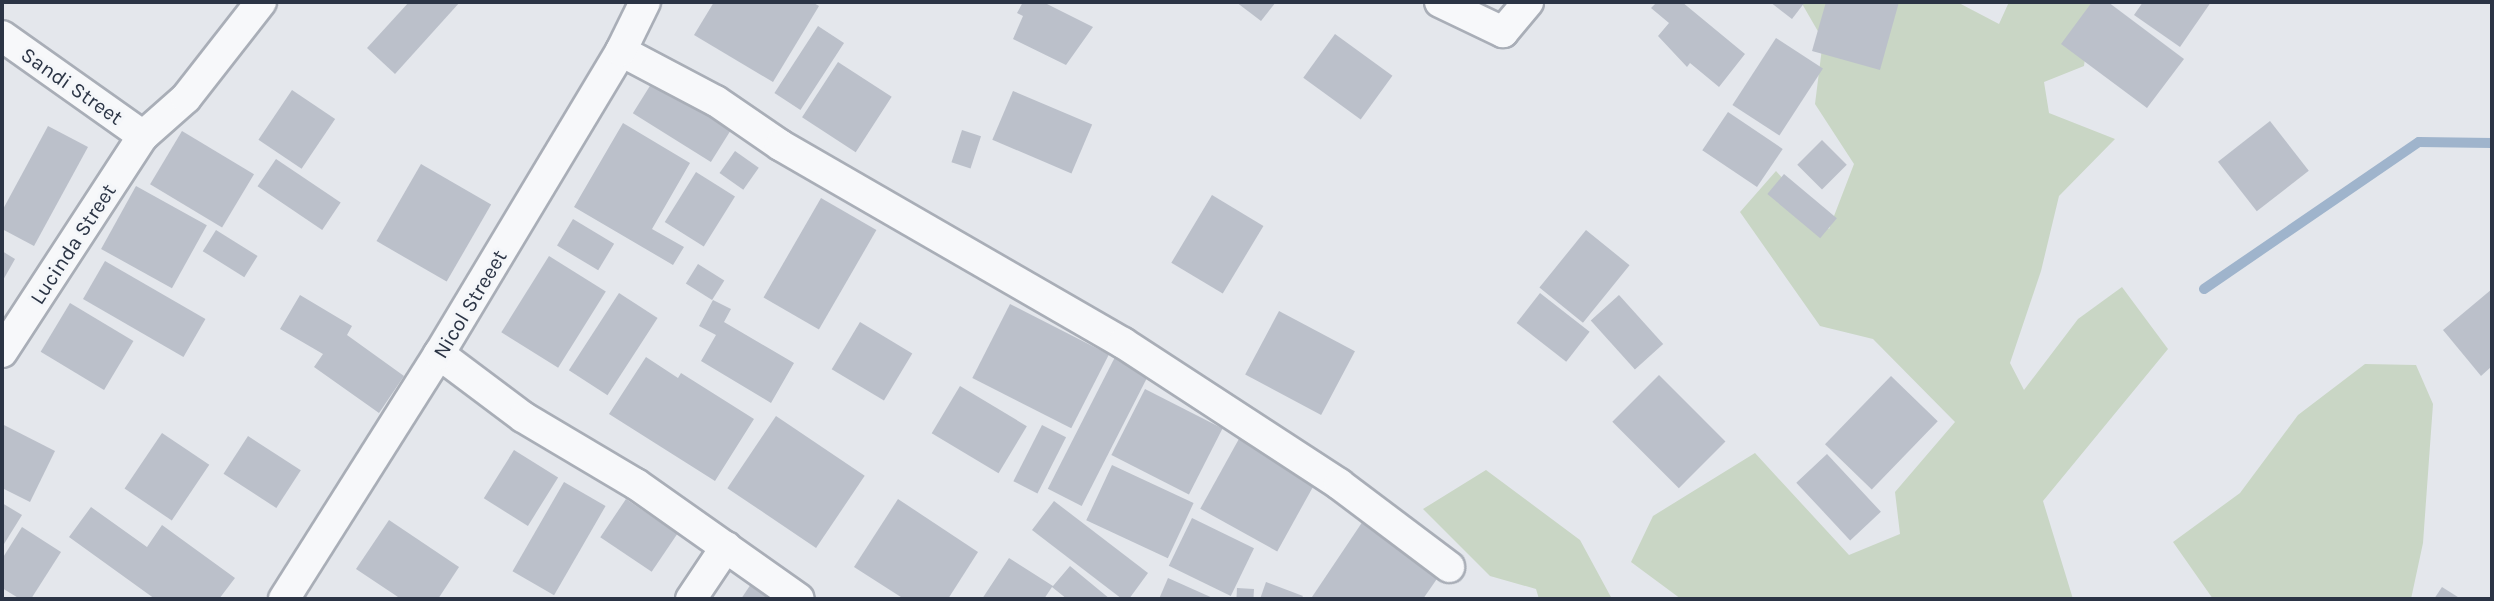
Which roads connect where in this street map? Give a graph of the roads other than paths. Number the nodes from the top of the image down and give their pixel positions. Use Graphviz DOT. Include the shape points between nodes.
graph roads {
  1 [pos="261,2"];
  2 [pos="645,2"];
  3 [pos="1440,2"];
  4 [pos="1528,2"];
  5 [pos="2,36"];
  6 [pos="621,51"];
  7 [pos="143,136"];
  8 [pos="2,352"];
  9 [pos="439,354"];
  10 [pos="726,547"];
  11 [pos="1449,567"];
  12 [pos="284,599"];
  13 [pos="691,599"];
  14 [pos="799,599"];
  1 -- 7 [label="street, Lucinda Street" via="186,98"];
  2 -- 6 [label="street, Nicol Streeet"];
  3 -- 4 [label="street" via="1503,32"];
  5 -- 7 [label="street, Sandi Street"];
  6 -- 9 [label="street, Nicol Streeet"];
  6 -- 11 [label="street" via="716,101 780,145 1124,344 1339,484"];
  7 -- 8 [label="street, Lucinda Street"];
  9 -- 10 [label="street" via="523,416 636,484"];
  9 -- 12 [label="street, Nicol Streeet"];
  10 -- 13 [label="street"];
  10 -- 14 [label="street"];
}
